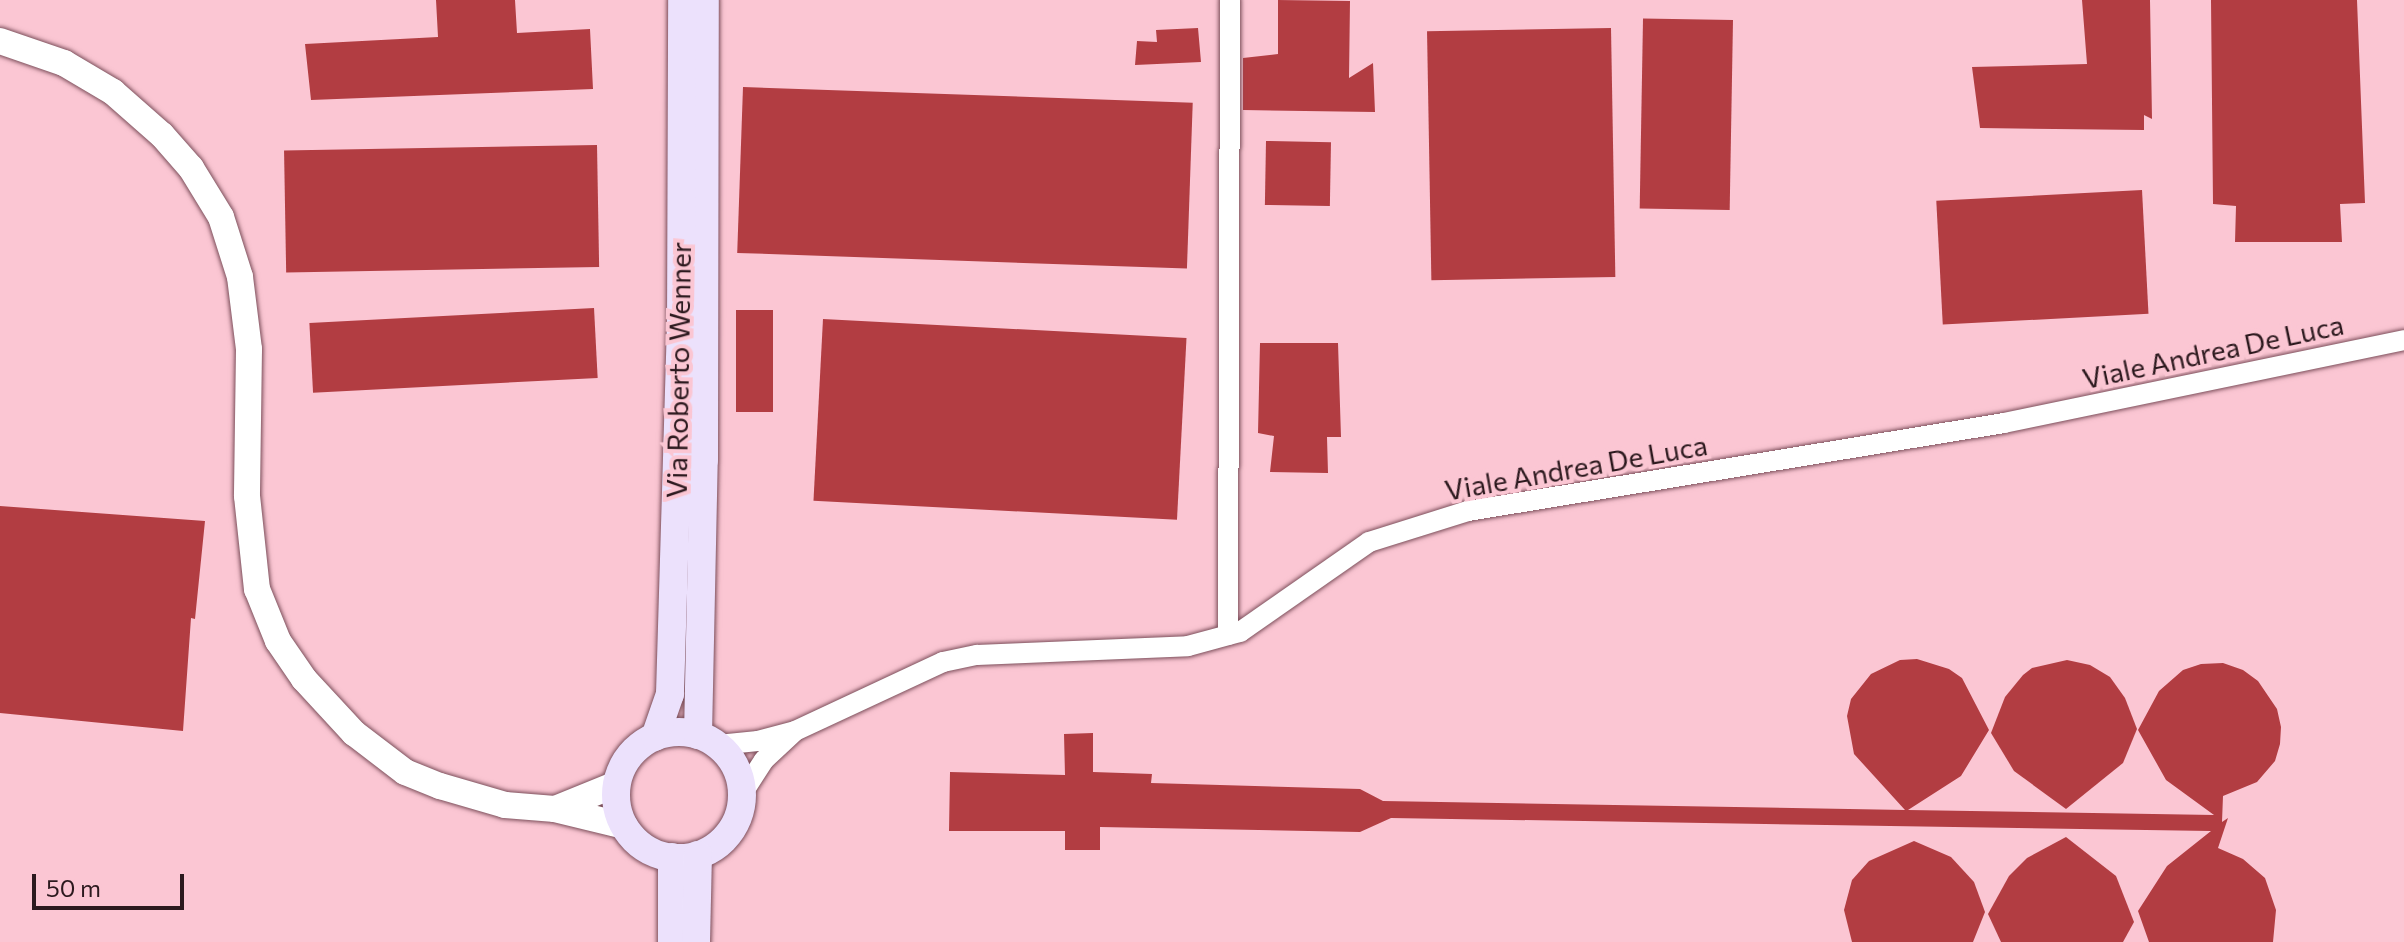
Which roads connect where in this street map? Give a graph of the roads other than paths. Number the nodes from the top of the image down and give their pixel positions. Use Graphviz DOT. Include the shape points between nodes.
graph roads {
  1 [pos="682,0"];
  2 [pos="705,0"];
  3 [pos="1230,0"];
  4 [pos="0,41"];
  5 [pos="2404,340"];
  6 [pos="1228,635"];
  7 [pos="795,731"];
  8 [pos="655,737"];
  9 [pos="708,740"];
  10 [pos="617,784"];
  11 [pos="742,794"];
  12 [pos="555,809"];
  13 [pos="625,826"];
  14 [pos="685,856"];
  15 [pos="672,942"];
  16 [pos="696,942"];
  1 -- 8 [label="main road, Via Roberto Wenner" via="681,329 670,694"];
  2 -- 9 [label="main road, Via Roberto Wenner"];
  3 -- 6 [label="street"];
  4 -- 12 [label="street" via="64,63 113,92 191,168 221,217 240,277 249,349 247,496 257,589 278,641 304,679 354,733 405,772 493,802"];
  5 -- 6 [label="street, Viale Andrea De Luca" via="2004,423 1468,511 1369,542 1257,622"];
  6 -- 7 [label="street, Viale Andrea De Luca" via="1188,646 977,655 943,662"];
  7 -- 9 [label="street" via="758,741"];
  7 -- 11 [label="street" via="764,760"];
  8 -- 9 [label="main road" via="676,732"];
  8 -- 10 [label="main road" via="634,751"];
  9 -- 11 [label="main road" via="738,772"];
  10 -- 12 [label="street"];
  10 -- 13 [label="main road" via="616,803"];
  11 -- 14 [label="main road" via="733,827 718,844"];
  12 -- 13 [label="street"];
  13 -- 14 [label="main road" via="649,850"];
  14 -- 15 [label="main road"];
  14 -- 16 [label="main road"];
}
